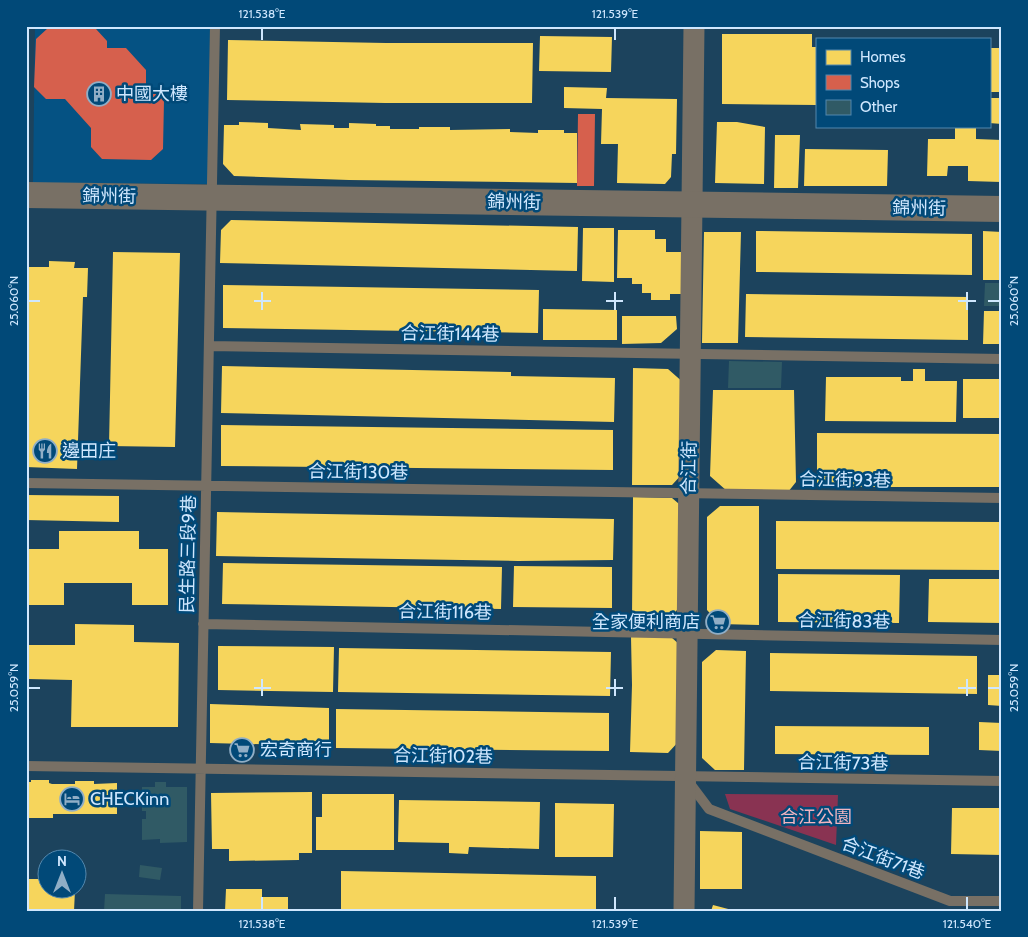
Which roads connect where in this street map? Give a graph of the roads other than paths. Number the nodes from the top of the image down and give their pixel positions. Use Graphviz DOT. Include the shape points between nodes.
graph roads {
  1 [pos="215,26"];
  2 [pos="694,26"];
  3 [pos="26,195"];
  4 [pos="212,198"];
  5 [pos="692,205"];
  6 [pos="1002,209"];
  7 [pos="209,346"];
  8 [pos="690,354"];
  9 [pos="1002,359"];
  10 [pos="26,483"];
  11 [pos="206,486"];
  12 [pos="688,494"];
  13 [pos="1002,498"];
  14 [pos="203,624"];
  15 [pos="686,634"];
  16 [pos="1002,640"];
  17 [pos="26,766"];
  18 [pos="200,769"];
  19 [pos="685,776"];
  20 [pos="1002,782"];
  21 [pos="1002,901"];
  22 [pos="198,911"];
  23 [pos="684,911"];
  1 -- 4 [label="lane, 民生路三段9巷"];
  2 -- 5 [label="street, 合江街"];
  3 -- 4 [label="street, 錦州街"];
  4 -- 5 [label="street, 錦州街"];
  4 -- 7 [label="lane, 民生路三段9巷"];
  5 -- 6 [label="street, 錦州街"];
  5 -- 8 [label="street, 合江街"];
  7 -- 8 [label="lane, 合江街144巷"];
  7 -- 11 [label="lane, 民生路三段9巷"];
  8 -- 9 [label="lane, 合江街144巷"];
  8 -- 12 [label="street, 合江街"];
  10 -- 11 [label="lane, 合江街130巷"];
  11 -- 12 [label="lane, 合江街130巷"];
  11 -- 14 [label="lane, 民生路三段9巷"];
  12 -- 13 [label="lane, 合江街93巷"];
  12 -- 15 [label="street, 合江街"];
  14 -- 15 [label="lane, 合江街116巷"];
  14 -- 18 [label="lane, 民生路三段9巷"];
  15 -- 16 [label="lane, 合江街83巷"];
  15 -- 19 [label="street, 合江街"];
  17 -- 18 [label="lane, 合江街102巷"];
  18 -- 19 [label="lane, 合江街102巷"];
  18 -- 22 [label="lane, 民生路三段9巷"];
  19 -- 20 [label="lane, 合江街73巷"];
  19 -- 21 [label="lane, 合江街71巷" via="709,809 950,901"];
  19 -- 23 [label="street, 合江街"];
}
